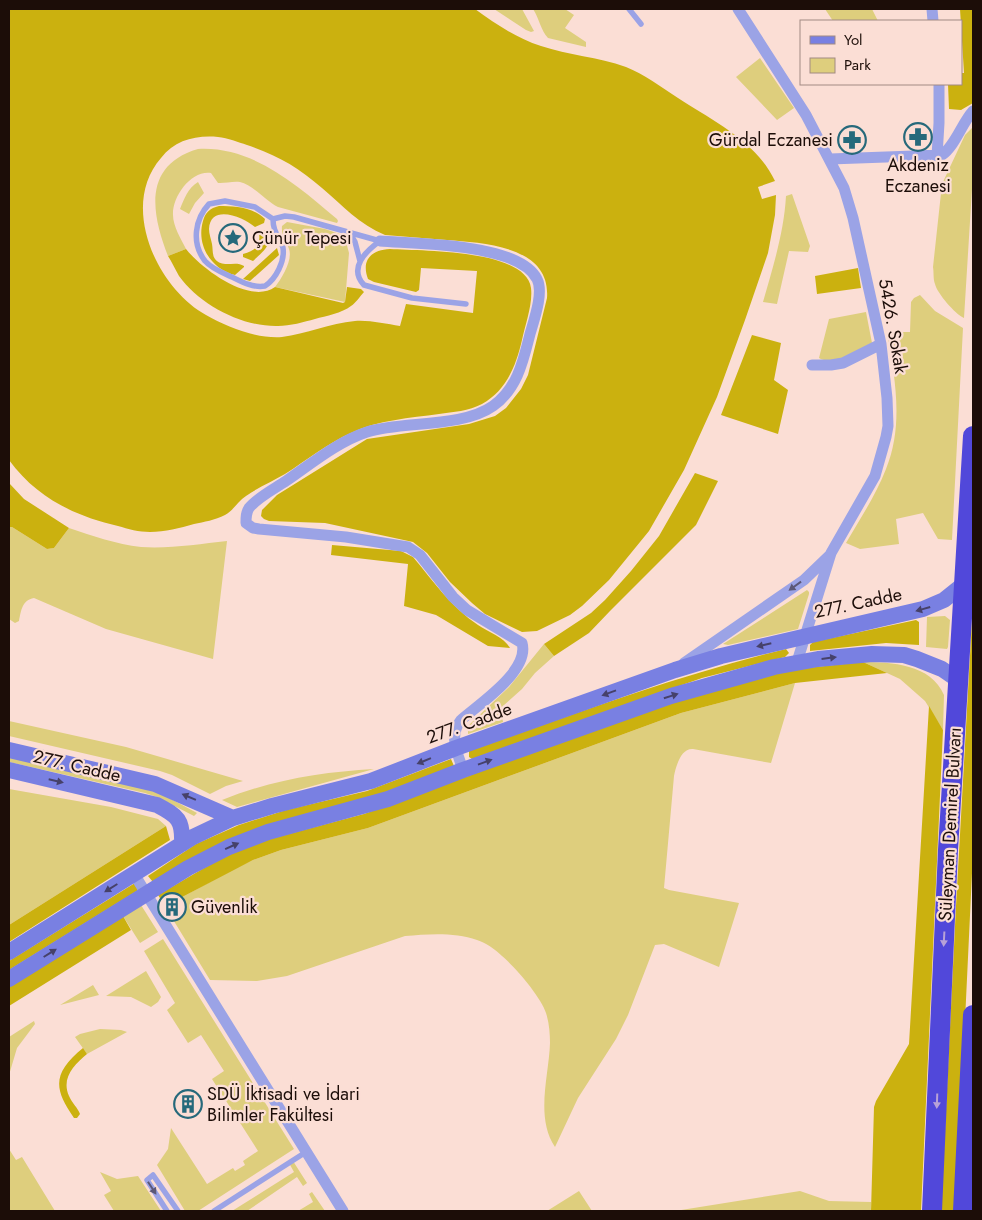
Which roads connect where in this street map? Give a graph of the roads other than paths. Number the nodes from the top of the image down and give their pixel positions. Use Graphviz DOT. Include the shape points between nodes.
graph roads {
  1 [pos="629,9"];
  2 [pos="738,9"];
  3 [pos="641,24"];
  4 [pos="939,85"];
  5 [pos="973,111"];
  6 [pos="937,156"];
  7 [pos="830,159"];
  8 [pos="273,219"];
  9 [pos="349,232"];
  10 [pos="380,241"];
  11 [pos="360,261"];
  12 [pos="466,304"];
  13 [pos="881,344"];
  14 [pos="812,365"];
  15 [pos="973,436"];
  16 [pos="831,553"];
  17 [pos="964,584"];
  18 [pos="806,635"];
  19 [pos="797,662"];
  20 [pos="675,670"];
  21 [pos="958,680"];
  22 [pos="456,748"];
  23 [pos="9,750"];
  24 [pos="9,770"];
  25 [pos="463,770"];
  26 [pos="233,818"];
  27 [pos="182,844"];
  28 [pos="134,874"];
  29 [pos="146,894"];
  30 [pos="9,952"];
  31 [pos="9,979"];
  32 [pos="973,1015"];
  33 [pos="306,1152"];
  34 [pos="167,1211"];
  35 [pos="178,1211"];
  36 [pos="214,1211"];
  37 [pos="343,1211"];
  38 [pos="932,1211"];
  39 [pos="963,1211"];
  1 -- 3 [label="lane"];
  2 -- 7 [label="street, 5426. Sokak" via="806,115"];
  4 -- 6 [label="street"];
  5 -- 6 [label="street" via="946,152"];
  6 -- 7 [label="street"];
  7 -- 13 [label="street, 5426. Sokak" via="849,201"];
  8 -- 8 [label="lane" via="283,255 274,278 265,286 250,285 232,277 214,268 201,254 197,224 209,204 225,201 247,205"];
  8 -- 9 [label="lane" via="294,217"];
  9 -- 10 [label="lane"];
  9 -- 11 [label="lane"];
  10 -- 11 [label="lane"];
  10 -- 22 [label="street" via="489,251 517,261 533,273 539,284 539,298 518,376 492,407 483,411 448,420 380,429 344,443 258,500 247,512 246,523 259,529 408,546 420,555 467,610 522,643 523,655 511,675 457,725 454,735"];
  11 -- 12 [label="lane" via="359,274 364,284 412,298"];
  13 -- 14 [label="street" via="843,363"];
  13 -- 16 [label="street, 5426. Sokak" via="888,414 884,448 870,485"];
  15 -- 17 [label="highway, Süleyman Demirel Bulvarı"];
  16 -- 18 [label="street, 5426. Sokak"];
  16 -- 20 [label="street, one-way" via="804,580"];
  17 -- 18 [label="street, 277. Cadde, one-way" via="944,600 923,609"];
  17 -- 21 [label="highway, Süleyman Demirel Bulvarı"];
  18 -- 19 [label="street, 5426. Sokak"];
  18 -- 20 [label="street, 277. Cadde, one-way"];
  19 -- 21 [label="street, one-way" via="872,654 904,656 932,664"];
  25 -- 19 [label="street, one-way" via="671,696"];
  20 -- 22 [label="street, 277. Cadde, one-way"];
  21 -- 38 [label="highway, Süleyman Demirel Bulvarı, one-way"];
  22 -- 25 [label="street"];
  22 -- 26 [label="street, 277. Cadde, one-way" via="371,781"];
  26 -- 23 [label="street, one-way" via="155,784"];
  24 -- 27 [label="street, 277. Cadde, one-way" via="157,805 178,819"];
  29 -- 25 [label="street, one-way" via="188,868 250,838 374,804"];
  26 -- 27 [label="street, 277. Cadde"];
  27 -- 28 [label="street"];
  28 -- 29 [label="street"];
  28 -- 30 [label="street, one-way"];
  31 -- 29 [label="street, one-way"];
  29 -- 33 [label="street"];
  32 -- 39 [label="highway"];
  33 -- 36 [label="lane"];
  33 -- 37 [label="street"];
  35 -- 34 [label="lane, one-way" via="153,1175 147,1180"];
}
